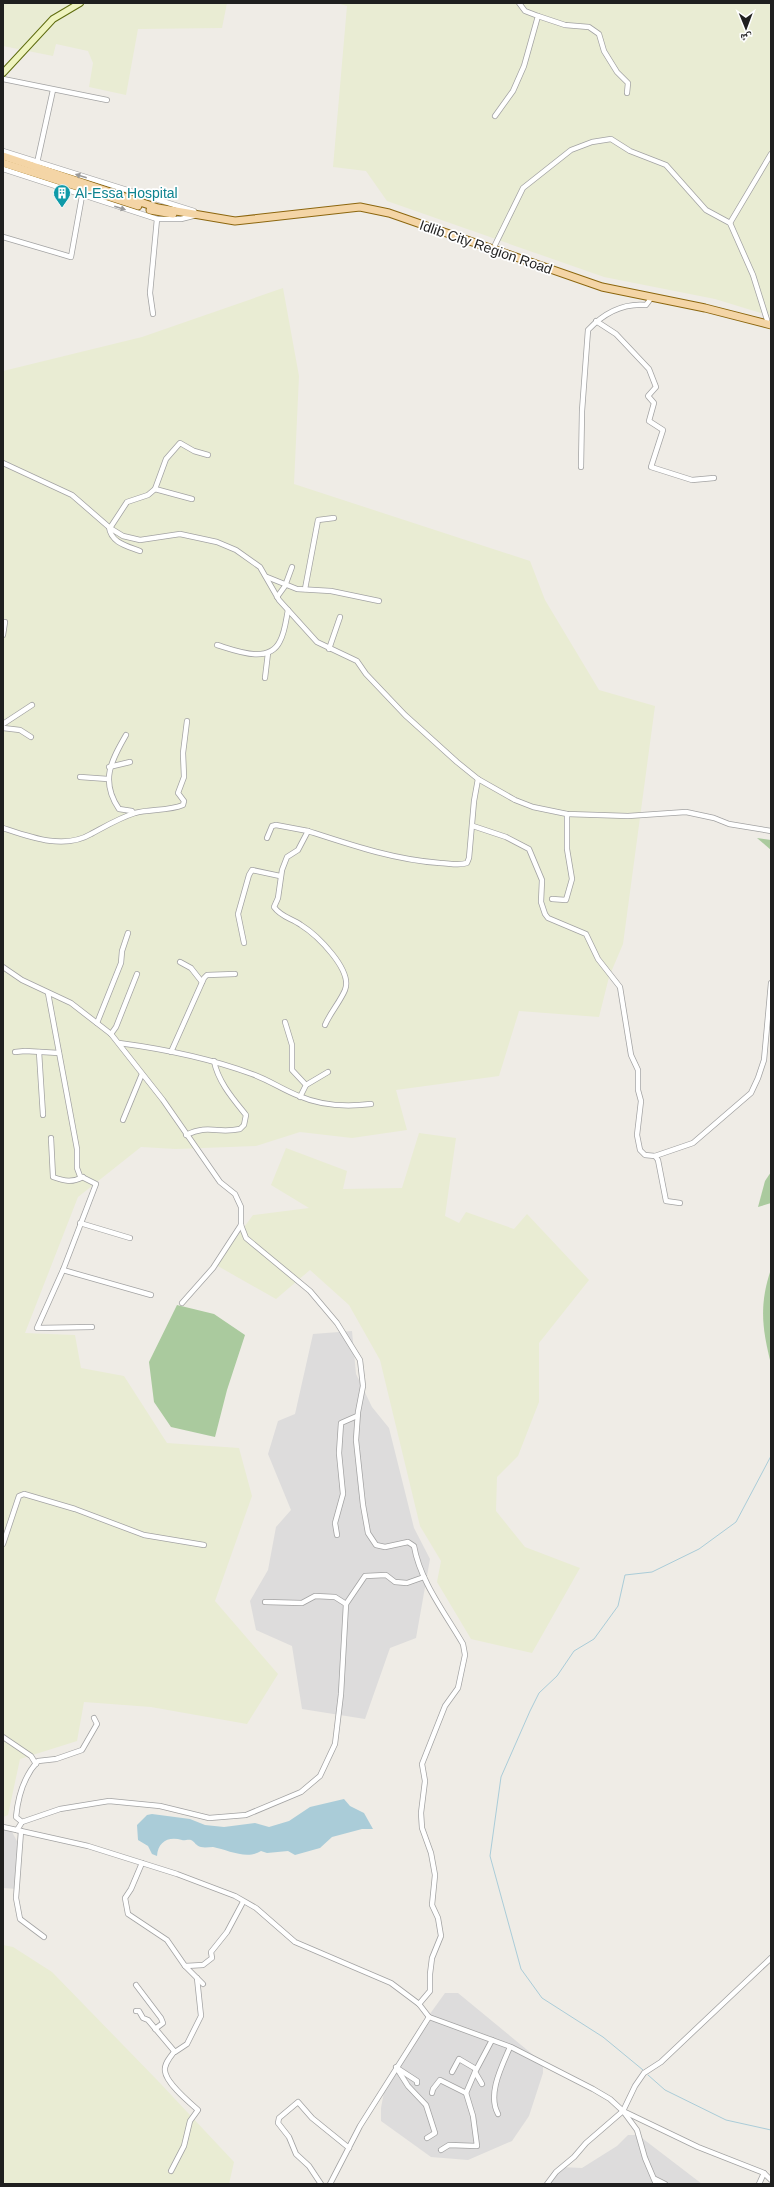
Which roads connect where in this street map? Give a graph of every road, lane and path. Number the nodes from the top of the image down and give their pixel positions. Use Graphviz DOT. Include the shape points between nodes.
graph roads {
  1 [pos="80,3"];
  2 [pos="519,3"];
  3 [pos="538,16"];
  4 [pos="3,73"];
  5 [pos="3,79"];
  6 [pos="52,90"];
  7 [pos="627,93"];
  8 [pos="107,100"];
  9 [pos="495,116"];
  10 [pos="3,151"];
  11 [pos="771,154"];
  12 [pos="3,156"];
  13 [pos="3,163"];
  14 [pos="37,163"];
  15 [pos="3,169"];
  16 [pos="82,196"];
  17 [pos="197,215"];
  18 [pos="158,220"];
  19 [pos="730,224"];
  20 [pos="3,237"];
  21 [pos="493,249"];
  22 [pos="652,298"];
  23 [pos="153,314"];
  24 [pos="596,321"];
  25 [pos="769,324"];
  26 [pos="208,455"];
  27 [pos="3,463"];
  28 [pos="581,467"];
  29 [pos="714,478"];
  30 [pos="155,489"];
  31 [pos="192,498"];
  32 [pos="334,518"];
  33 [pos="109,528"];
  34 [pos="140,551"];
  35 [pos="292,567"];
  36 [pos="267,577"];
  37 [pos="285,586"];
  38 [pos="305,589"];
  39 [pos="277,597"];
  40 [pos="379,600"];
  41 [pos="288,610"];
  42 [pos="340,617"];
  43 [pos="5,622"];
  44 [pos="3,635"];
  45 [pos="217,645"];
  46 [pos="329,649"];
  47 [pos="268,653"];
  48 [pos="265,678"];
  49 [pos="32,705"];
  50 [pos="187,721"];
  51 [pos="3,724"];
  52 [pos="3,728"];
  53 [pos="126,735"];
  54 [pos="31,737"];
  55 [pos="130,762"];
  56 [pos="109,767"];
  57 [pos="80,777"];
  58 [pos="108,779"];
  59 [pos="478,779"];
  60 [pos="133,813"];
  61 [pos="567,814"];
  62 [pos="473,826"];
  63 [pos="3,828"];
  64 [pos="771,831"];
  65 [pos="308,832"];
  66 [pos="267,838"];
  67 [pos="280,876"];
  68 [pos="552,899"];
  69 [pos="128,933"];
  70 [pos="244,943"];
  71 [pos="180,962"];
  72 [pos="3,967"];
  73 [pos="137,974"];
  74 [pos="234,974"];
  75 [pos="202,982"];
  76 [pos="771,983"];
  77 [pos="48,993"];
  78 [pos="285,1022"];
  79 [pos="97,1023"];
  80 [pos="325,1025"];
  81 [pos="111,1034"];
  82 [pos="119,1043"];
  83 [pos="15,1052"];
  84 [pos="39,1052"];
  85 [pos="171,1052"];
  86 [pos="59,1053"];
  87 [pos="214,1062"];
  88 [pos="328,1072"];
  89 [pos="142,1074"];
  90 [pos="306,1085"];
  91 [pos="300,1097"];
  92 [pos="371,1104"];
  93 [pos="44,1115"];
  94 [pos="123,1120"];
  95 [pos="186,1135"];
  96 [pos="51,1138"];
  97 [pos="655,1156"];
  98 [pos="83,1177"];
  99 [pos="680,1203"];
  100 [pos="80,1223"];
  101 [pos="241,1225"];
  102 [pos="130,1238"];
  103 [pos="64,1270"];
  104 [pos="152,1295"];
  105 [pos="182,1303"];
  106 [pos="92,1327"];
  107 [pos="357,1416"];
  108 [pos="338,1535"];
  109 [pos="3,1544"];
  110 [pos="204,1545"];
  111 [pos="424,1577"];
  112 [pos="265,1602"];
  113 [pos="346,1604"];
  114 [pos="94,1718"];
  115 [pos="3,1736"];
  116 [pos="36,1764"];
  117 [pos="22,1822"];
  118 [pos="3,1827"];
  119 [pos="19,1831"];
  120 [pos="142,1863"];
  121 [pos="243,1902"];
  122 [pos="44,1937"];
  123 [pos="771,1958"];
  124 [pos="185,1966"];
  125 [pos="197,1978"];
  126 [pos="203,1984"];
  127 [pos="136,1985"];
  128 [pos="418,2004"];
  129 [pos="136,2011"];
  130 [pos="429,2017"];
  131 [pos="155,2029"];
  132 [pos="492,2040"];
  133 [pos="510,2047"];
  134 [pos="174,2052"];
  135 [pos="396,2067"];
  136 [pos="475,2071"];
  137 [pos="452,2072"];
  138 [pos="417,2083"];
  139 [pos="482,2084"];
  140 [pos="432,2093"];
  141 [pos="466,2093"];
  142 [pos="623,2111"];
  143 [pos="498,2114"];
  144 [pos="427,2138"];
  145 [pos="349,2148"];
  146 [pos="441,2150"];
  147 [pos="171,2171"];
  148 [pos="764,2173"];
  149 [pos="771,2180"];
  150 [pos="656,2182"];
  151 [pos="321,2184"];
  152 [pos="330,2184"];
  153 [pos="547,2184"];
  154 [pos="664,2184"];
  155 [pos="759,2184"];
  1 -- 4 [label="street" via="53,20"];
  2 -- 3 [label="street" via="525,11"];
  3 -- 7 [label="street" via="565,24 589,27 599,34 604,51 617,72 628,83"];
  3 -- 9 [label="street" via="524,66 513,91"];
  5 -- 6 [label="street"];
  6 -- 8 [label="street"];
  6 -- 14 [label="street"];
  10 -- 14 [label="street"];
  11 -- 19 [label="street"];
  12 -- 17 [label="main road, Idlib City Region Road" via="158,208"];
  13 -- 17 [label="main road, Idlib City Region Road" via="161,214"];
  17 -- 14 [label="street, one-way" via="194,211"];
  15 -- 16 [label="street"];
  16 -- 18 [label="street, one-way"];
  16 -- 20 [label="street" via="71,257"];
  17 -- 18 [label="street"];
  17 -- 21 [label="main road, Idlib City Region Road" via="234,221 360,207 388,213"];
  18 -- 23 [label="street" via="150,293"];
  19 -- 21 [label="street" via="706,210 666,165 630,151 611,139 592,142 571,150 523,188"];
  19 -- 25 [label="street" via="753,275"];
  21 -- 22 [label="main road, Idlib City Region Road" via="602,287"];
  22 -- 24 [label="street" via="646,304 634,304 609,312"];
  22 -- 25 [label="main road, Idlib City Region Road"];
  24 -- 28 [label="street" via="588,330"];
  24 -- 29 [label="street" via="616,334 649,369 656,387 648,396 654,403 649,421 663,430 650,468 692,480"];
  26 -- 30 [label="street" via="180,443 166,459"];
  27 -- 33 [label="street" via="72,495"];
  30 -- 31 [label="street"];
  30 -- 33 [label="street" via="148,495 127,502"];
  32 -- 38 [label="street" via="318,520"];
  33 -- 34 [label="street" via="112,537 119,543"];
  33 -- 36 [label="street" via="123,536 140,540 180,534 217,542 251,560"];
  35 -- 37 [label="street"];
  36 -- 37 [label="street"];
  36 -- 39 [label="street"];
  37 -- 38 [label="street"];
  37 -- 39 [label="street"];
  38 -- 40 [label="street"];
  39 -- 41 [label="street"];
  41 -- 46 [label="street" via="317,642"];
  41 -- 47 [label="street" via="280,643"];
  42 -- 46 [label="street"];
  43 -- 44 [label="street"];
  45 -- 47 [label="street" via="245,653"];
  46 -- 59 [label="street" via="357,661 405,715"];
  47 -- 48 [label="street"];
  49 -- 51 [label="street"];
  50 -- 60 [label="street" via="183,752 184,777 178,793 184,803"];
  52 -- 54 [label="street" via="20,730"];
  53 -- 56 [label="street"];
  55 -- 56 [label="street"];
  56 -- 58 [label="street"];
  57 -- 58 [label="street"];
  58 -- 60 [label="street" via="119,809"];
  59 -- 61 [label="street" via="533,807"];
  59 -- 62 [label="street"];
  60 -- 63 [label="street" via="77,840 50,841"];
  61 -- 64 [label="street" via="628,816 686,812 729,824"];
  61 -- 68 [label="street" via="567,849 572,878 566,900"];
  62 -- 65 [label="street" via="469,858 467,864 461,865 431,863 372,851"];
  62 -- 97 [label="street" via="506,837 529,849 542,880 541,902 545,914 548,918 586,934 598,959 617,980 631,1055 638,1070 641,1101 637,1135 640,1150"];
  65 -- 66 [label="street" via="276,825 272,826"];
  65 -- 67 [label="street" via="298,850 288,857"];
  67 -- 70 [label="street" via="252,870 249,875 238,914"];
  67 -- 80 [label="street" via="278,898 274,907 280,915 307,929 339,962 344,971 345,990"];
  69 -- 79 [label="street" via="121,963"];
  71 -- 75 [label="street" via="191,968"];
  72 -- 77 [label="street"];
  73 -- 81 [label="street"];
  74 -- 75 [label="street" via="207,975"];
  75 -- 85 [label="street"];
  76 -- 97 [label="street" via="764,1060 750,1093 693,1143"];
  77 -- 79 [label="street" via="71,1003"];
  77 -- 86 [label="street"];
  78 -- 90 [label="street" via="292,1045 292,1070"];
  79 -- 81 [label="street"];
  81 -- 82 [label="street"];
  82 -- 85 [label="street"];
  82 -- 89 [label="street"];
  83 -- 84 [label="street"];
  84 -- 86 [label="street"];
  84 -- 93 [label="street"];
  85 -- 87 [label="street"];
  86 -- 98 [label="street" via="78,1168"];
  87 -- 91 [label="street" via="254,1074"];
  87 -- 95 [label="street" via="228,1092 246,1115 246,1121 240,1128 222,1131 203,1128"];
  88 -- 90 [label="street"];
  89 -- 94 [label="street"];
  89 -- 95 [label="street"];
  90 -- 91 [label="street"];
  91 -- 92 [label="street" via="348,1107"];
  95 -- 101 [label="street" via="220,1182 235,1194 240,1207"];
  96 -- 98 [label="street" via="53,1177 76,1181"];
  97 -- 99 [label="street" via="662,1171 666,1201"];
  98 -- 100 [label="street" via="96,1184"];
  100 -- 102 [label="street"];
  100 -- 103 [label="street"];
  101 -- 105 [label="street" via="213,1268"];
  101 -- 107 [label="street" via="246,1238 310,1291 337,1323 360,1360 363,1386"];
  103 -- 104 [label="street"];
  103 -- 106 [label="street" via="36,1328"];
  107 -- 108 [label="street" via="341,1424 339,1453 343,1494 335,1523"];
  107 -- 111 [label="street" via="356,1440 368,1533 376,1545 385,1547 408,1542 414,1546 416,1560"];
  109 -- 110 [label="street" via="19,1496 24,1494 144,1535"];
  111 -- 113 [label="street" via="407,1583 396,1582 386,1575 365,1576"];
  111 -- 128 [label="street" via="463,1644 465,1655 458,1688 445,1706 422,1764 425,1780 422,1828 436,1875 432,1905 438,1918 441,1936 432,1958 430,1991"];
  112 -- 113 [label="street" via="302,1603 315,1596 335,1597"];
  113 -- 117 [label="street" via="341,1694 335,1744 320,1776 301,1792 246,1815 209,1818 160,1806 109,1801 60,1809"];
  114 -- 116 [label="street" via="97,1724 82,1750 56,1759 38,1761"];
  115 -- 116 [label="street" via="31,1756"];
  116 -- 117 [label="street" via="30,1770 17,1800 16,1817"];
  117 -- 119 [label="street"];
  118 -- 119 [label="street"];
  119 -- 120 [label="street" via="88,1846"];
  119 -- 122 [label="street" via="16,1898 20,1919"];
  120 -- 121 [label="street" via="235,1896"];
  120 -- 124 [label="street" via="125,1898 128,1914 167,1940"];
  121 -- 124 [label="street" via="227,1932 211,1952 212,1958 203,1965"];
  121 -- 128 [label="street" via="256,1908 294,1942 391,1983"];
  123 -- 142 [label="street" via="660,2062 644,2073"];
  124 -- 125 [label="street"];
  125 -- 126 [label="street"];
  125 -- 134 [label="street" via="201,2016 188,2044"];
  127 -- 131 [label="street" via="161,2018 163,2023"];
  128 -- 130 [label="street"];
  129 -- 131 [label="street" via="139,2011"];
  130 -- 132 [label="street"];
  130 -- 135 [label="street"];
  131 -- 134 [label="street"];
  132 -- 133 [label="street"];
  132 -- 136 [label="street"];
  133 -- 142 [label="street" via="610,2099"];
  133 -- 143 [label="street" via="496,2086 494,2104"];
  134 -- 147 [label="street" via="167,2062 166,2078 198,2110 190,2121 184,2146"];
  135 -- 138 [label="street"];
  135 -- 144 [label="street" via="408,2086 426,2104 434,2134"];
  135 -- 145 [label="street"];
  136 -- 137 [label="street" via="460,2059"];
  136 -- 139 [label="street"];
  136 -- 141 [label="street"];
  140 -- 141 [label="street" via="440,2080"];
  141 -- 146 [label="street" via="473,2116 477,2146 450,2145"];
  142 -- 148 [label="street" via="698,2148"];
  142 -- 150 [label="street" via="637,2130 645,2158"];
  142 -- 153 [label="street" via="586,2143"];
  145 -- 151 [label="street" via="312,2118 298,2102 279,2118 278,2123 296,2154 309,2166"];
  145 -- 152 [label="street"];
  148 -- 149 [label="street"];
  148 -- 155 [label="street"];
  150 -- 154 [label="street"];
}
